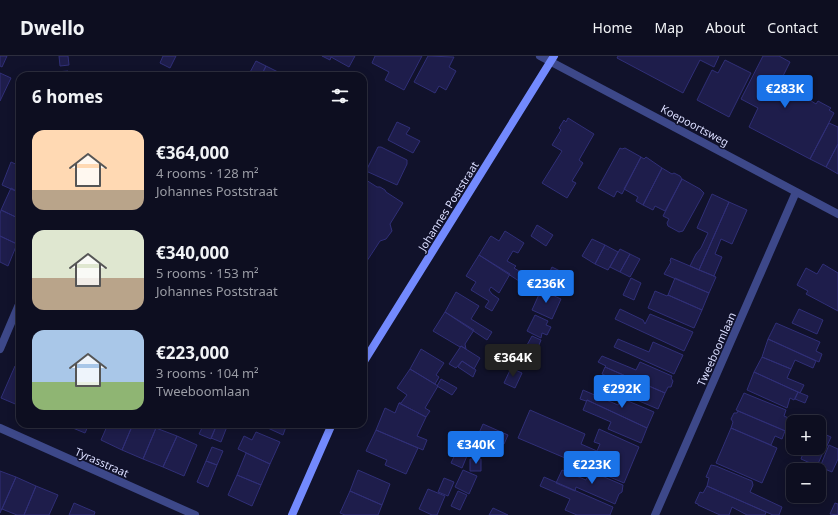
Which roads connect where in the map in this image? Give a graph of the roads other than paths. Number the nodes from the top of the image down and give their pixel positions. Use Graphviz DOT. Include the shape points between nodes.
graph roads {
  1 [pos="540,56"];
  2 [pos="553,59"];
  3 [pos="796,192"];
  4 [pos="838,214"];
  5 [pos="16,311"];
  6 [pos="0,349"];
  7 [pos="367,357"];
  8 [pos="0,428"];
  9 [pos="330,428"];
  10 [pos="195,515"];
  11 [pos="292,515"];
  12 [pos="655,515"];
  1 -- 2 [label="street, Koepoortsweg"];
  2 -- 3 [label="street, Koepoortsweg"];
  2 -- 7 [label="street, Johannes Poststraat"];
  3 -- 4 [label="street, Koepoortsweg"];
  3 -- 12 [label="street, Tweeboomlaan"];
  5 -- 6 [label="street"];
  8 -- 10 [label="street, Tyrasstraat"];
  9 -- 11 [label="street"];
}
